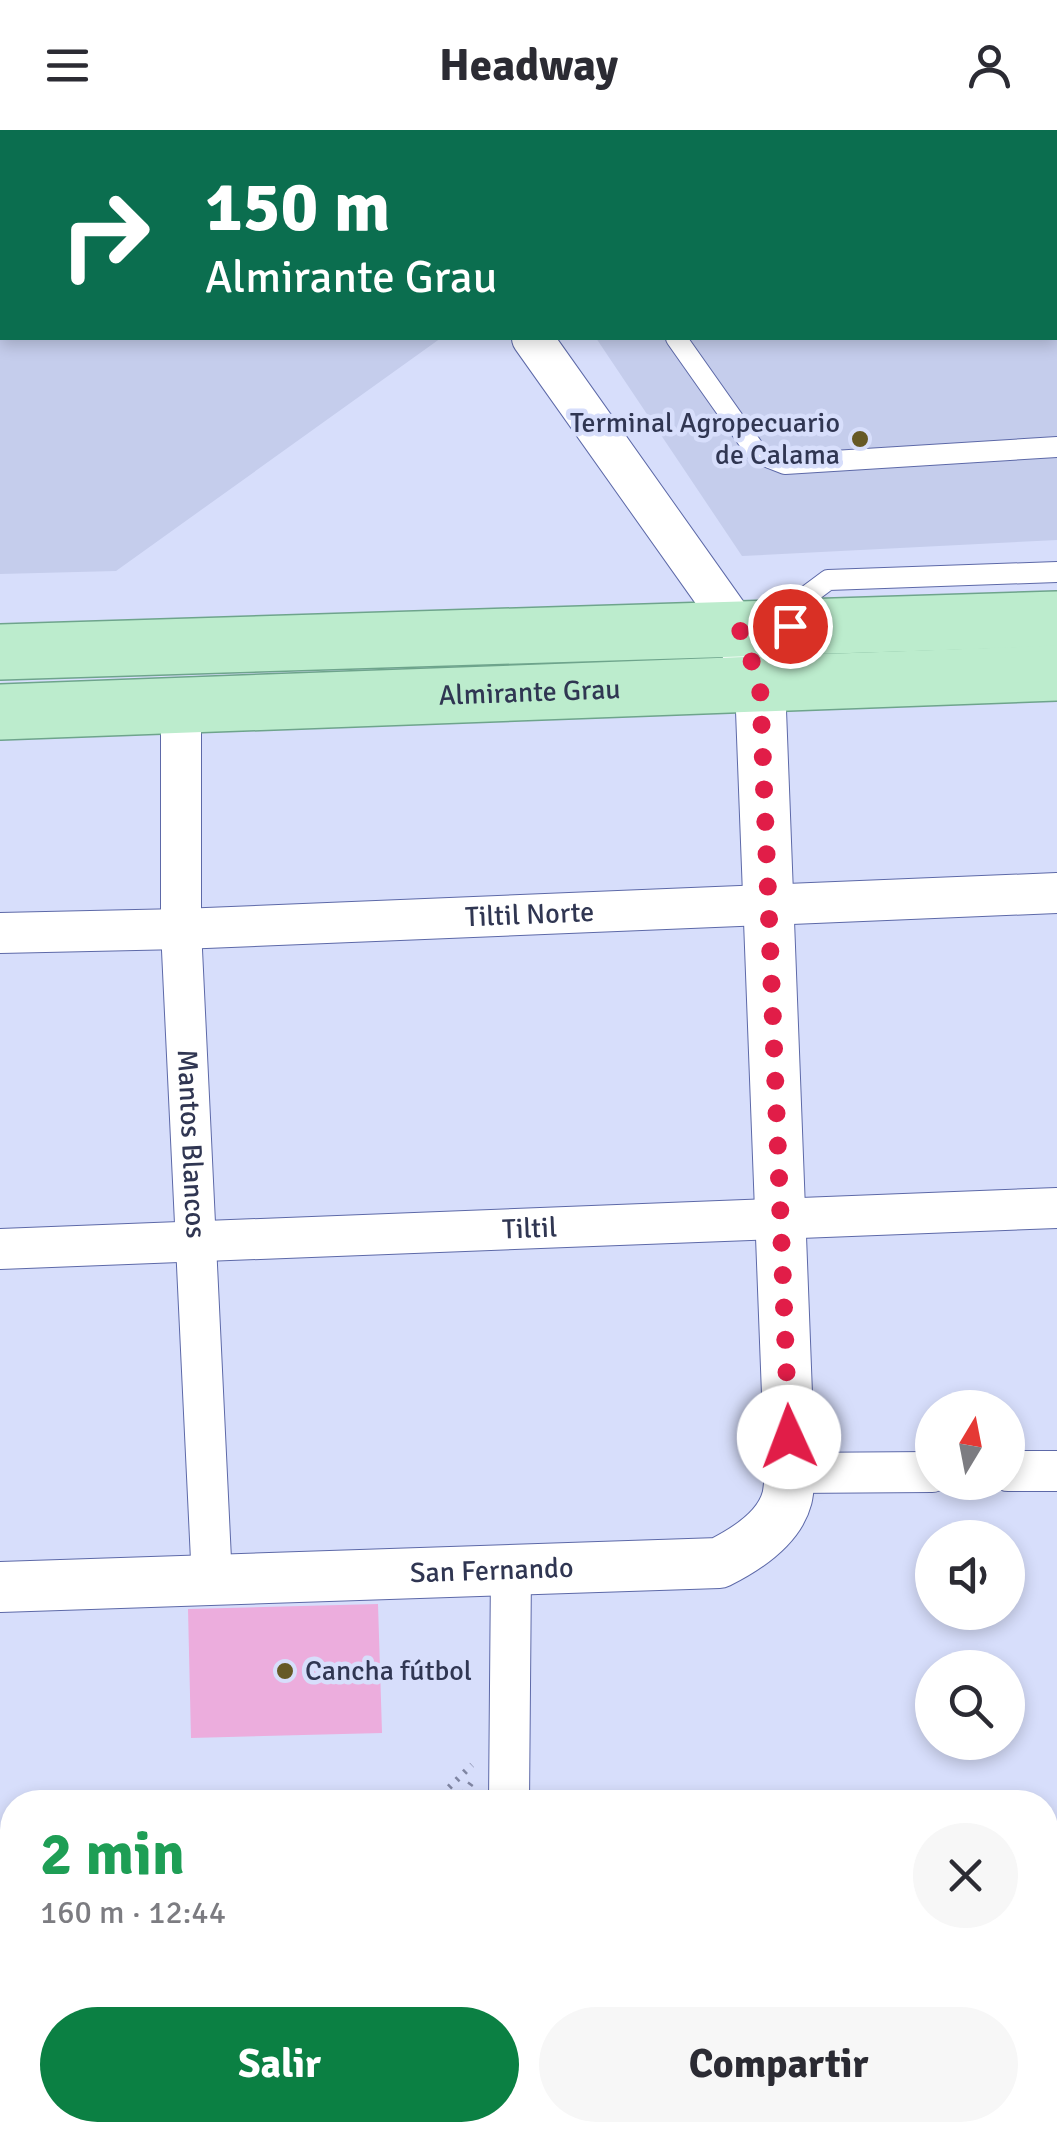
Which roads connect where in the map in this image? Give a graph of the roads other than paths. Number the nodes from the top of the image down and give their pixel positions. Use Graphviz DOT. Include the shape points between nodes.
graph roads {
  1 [pos="534,340"];
  2 [pos="677,340"];
  3 [pos="1057,448"];
  4 [pos="1057,572"];
  5 [pos="1057,619"];
  6 [pos="752,629"];
  7 [pos="0,652"];
  8 [pos="1057,672"];
  9 [pos="760,684"];
  10 [pos="182,706"];
  11 [pos="0,712"];
  12 [pos="1057,892"];
  13 [pos="770,904"];
  14 [pos="180,928"];
  15 [pos="0,933"];
  16 [pos="1057,1208"];
  17 [pos="781,1218"];
  18 [pos="195,1240"];
  19 [pos="0,1249"];
  20 [pos="1025,1471"];
  21 [pos="1057,1471"];
  22 [pos="915,1472"];
  23 [pos="790,1474"];
  24 [pos="511,1570"];
  25 [pos="212,1582"];
  26 [pos="0,1586"];
  27 [pos="510,1790"];
  1 -- 6 [label="street"];
  2 -- 3 [label="lane" via="758,453 785,464"];
  4 -- 6 [label="lane" via="828,580"];
  5 -- 6 [label="main road, Almirante Grau"];
  6 -- 7 [label="main road, Almirante Grau"];
  6 -- 9 [label="street"];
  8 -- 9 [label="main road, Almirante Grau"];
  9 -- 10 [label="main road, Almirante Grau"];
  9 -- 13 [label="street"];
  10 -- 11 [label="main road, Almirante Grau"];
  10 -- 14 [label="street, Mantos Blancos"];
  12 -- 13 [label="street, Tiltil Norte"];
  13 -- 14 [label="street, Tiltil Norte"];
  13 -- 17 [label="street"];
  14 -- 15 [label="street, Tiltil Norte"];
  14 -- 18 [label="street, Mantos Blancos"];
  16 -- 17 [label="street, Tiltil"];
  17 -- 18 [label="street, Tiltil"];
  17 -- 23 [label="street"];
  18 -- 19 [label="street, Tiltil"];
  18 -- 25 [label="street, Mantos Blancos"];
  20 -- 21 [label="street"];
  22 -- 23 [label="street"];
  23 -- 24 [label="street, San Fernando" via="787,1501 772,1524 719,1564"];
  24 -- 25 [label="street, San Fernando"];
  24 -- 27 [label="street"];
  25 -- 26 [label="street, San Fernando"];
}
